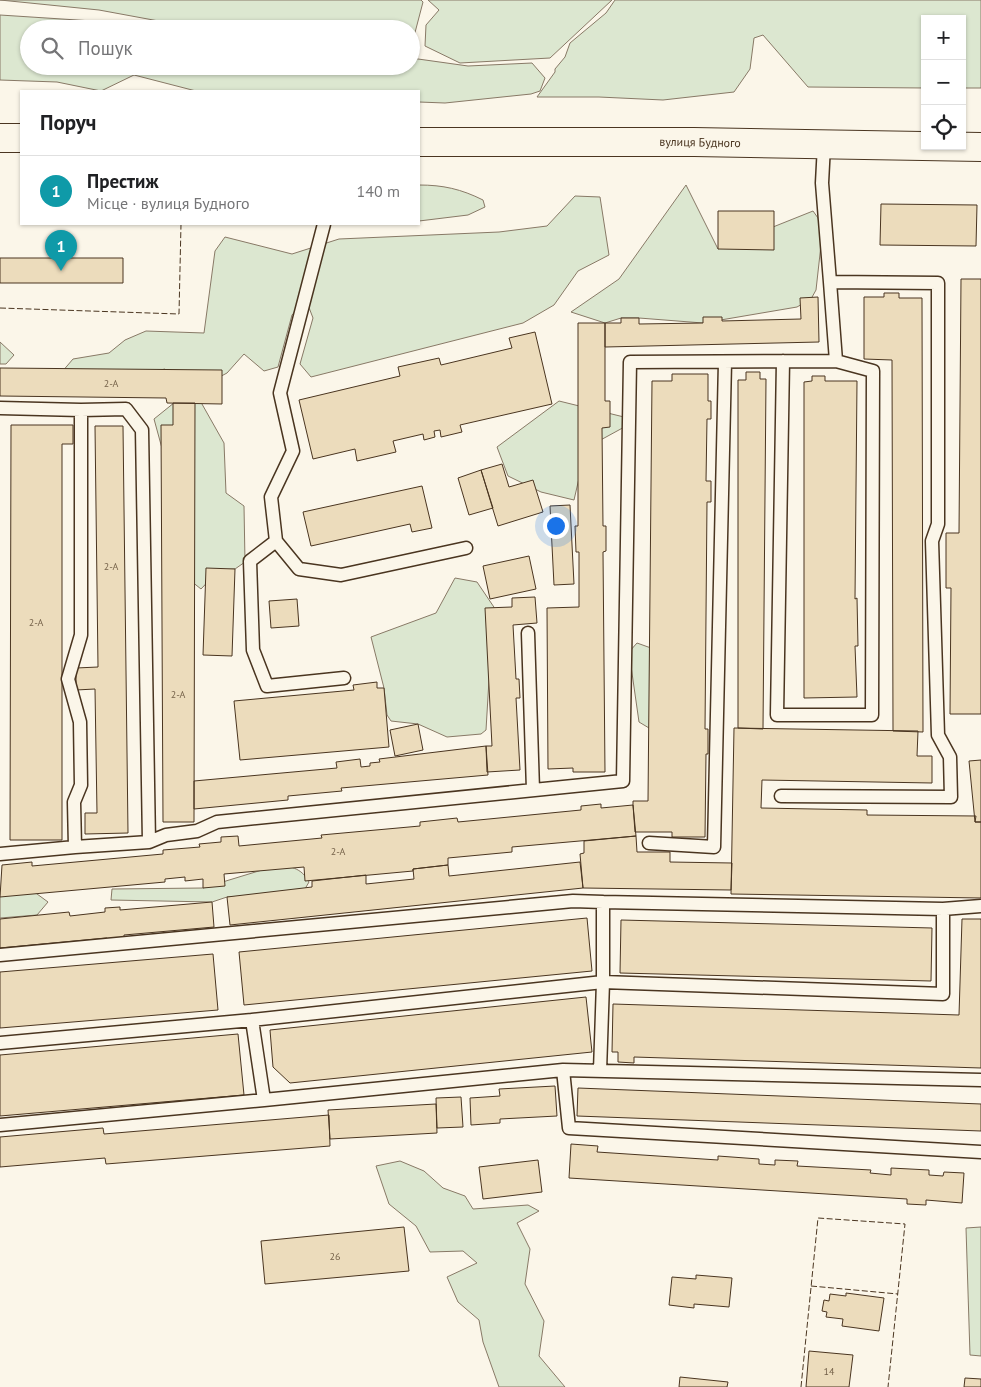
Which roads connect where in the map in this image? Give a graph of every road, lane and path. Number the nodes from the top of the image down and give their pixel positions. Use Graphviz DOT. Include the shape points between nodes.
graph roads {
  1 [pos="0,138"];
  2 [pos="20,138"];
  3 [pos="420,142"];
  4 [pos="824,145"];
  5 [pos="981,147"];
  6 [pos="324,225"];
  7 [pos="830,282"];
  8 [pos="783,361"];
  9 [pos="836,361"];
  10 [pos="725,362"];
  11 [pos="0,408"];
  12 [pos="81,410"];
  13 [pos="276,541"];
  14 [pos="466,548"];
  15 [pos="528,633"];
  16 [pos="344,678"];
  17 [pos="533,790"];
  18 [pos="781,796"];
  19 [pos="149,842"];
  20 [pos="649,844"];
  21 [pos="74,847"];
  22 [pos="0,854"];
  23 [pos="603,902"];
  24 [pos="981,906"];
  25 [pos="943,909"];
  26 [pos="0,955"];
  27 [pos="603,982"];
  28 [pos="252,1020"];
  29 [pos="0,1043"];
  30 [pos="563,1070"];
  31 [pos="600,1072"];
  32 [pos="981,1080"];
  33 [pos="264,1100"];
  34 [pos="0,1125"];
  35 [pos="981,1152"];
  1 -- 2 [label="highway"];
  3 -- 4 [label="highway, вулиця Будного"];
  4 -- 5 [label="highway, вулиця Будного"];
  4 -- 7 [label="lane" via="822,183"];
  6 -- 13 [label="lane" via="280,393 293,451 271,497"];
  7 -- 9 [label="lane"];
  7 -- 18 [label="lane" via="938,283 938,524 932,541 938,734 950,757 951,797"];
  8 -- 9 [label="lane"];
  8 -- 9 [label="lane" via="777,715 872,715 873,371"];
  8 -- 10 [label="lane"];
  10 -- 17 [label="lane" via="630,362 624,781"];
  10 -- 20 [label="lane" via="714,847"];
  11 -- 12 [label="lane"];
  12 -- 19 [label="lane" via="126,409 142,430"];
  12 -- 21 [label="lane" via="81,635 68,679 80,722 80,784 74,802"];
  13 -- 14 [label="lane" via="299,569 341,575"];
  13 -- 16 [label="lane" via="250,561 253,650 267,686"];
  15 -- 17 [label="lane"];
  17 -- 19 [label="lane" via="217,822 196,831 166,835"];
  19 -- 21 [label="lane"];
  21 -- 22 [label="lane"];
  23 -- 25 [label="lane"];
  23 -- 26 [label="lane" via="573,901"];
  23 -- 27 [label="lane"];
  24 -- 25 [label="lane"];
  25 -- 27 [label="lane" via="942,994"];
  27 -- 28 [label="lane"];
  27 -- 31 [label="lane"];
  28 -- 29 [label="lane"];
  28 -- 33 [label="lane"];
  30 -- 31 [label="lane"];
  30 -- 33 [label="lane"];
  30 -- 35 [label="lane" via="569,1128"];
  31 -- 32 [label="lane"];
  33 -- 34 [label="lane"];
}
